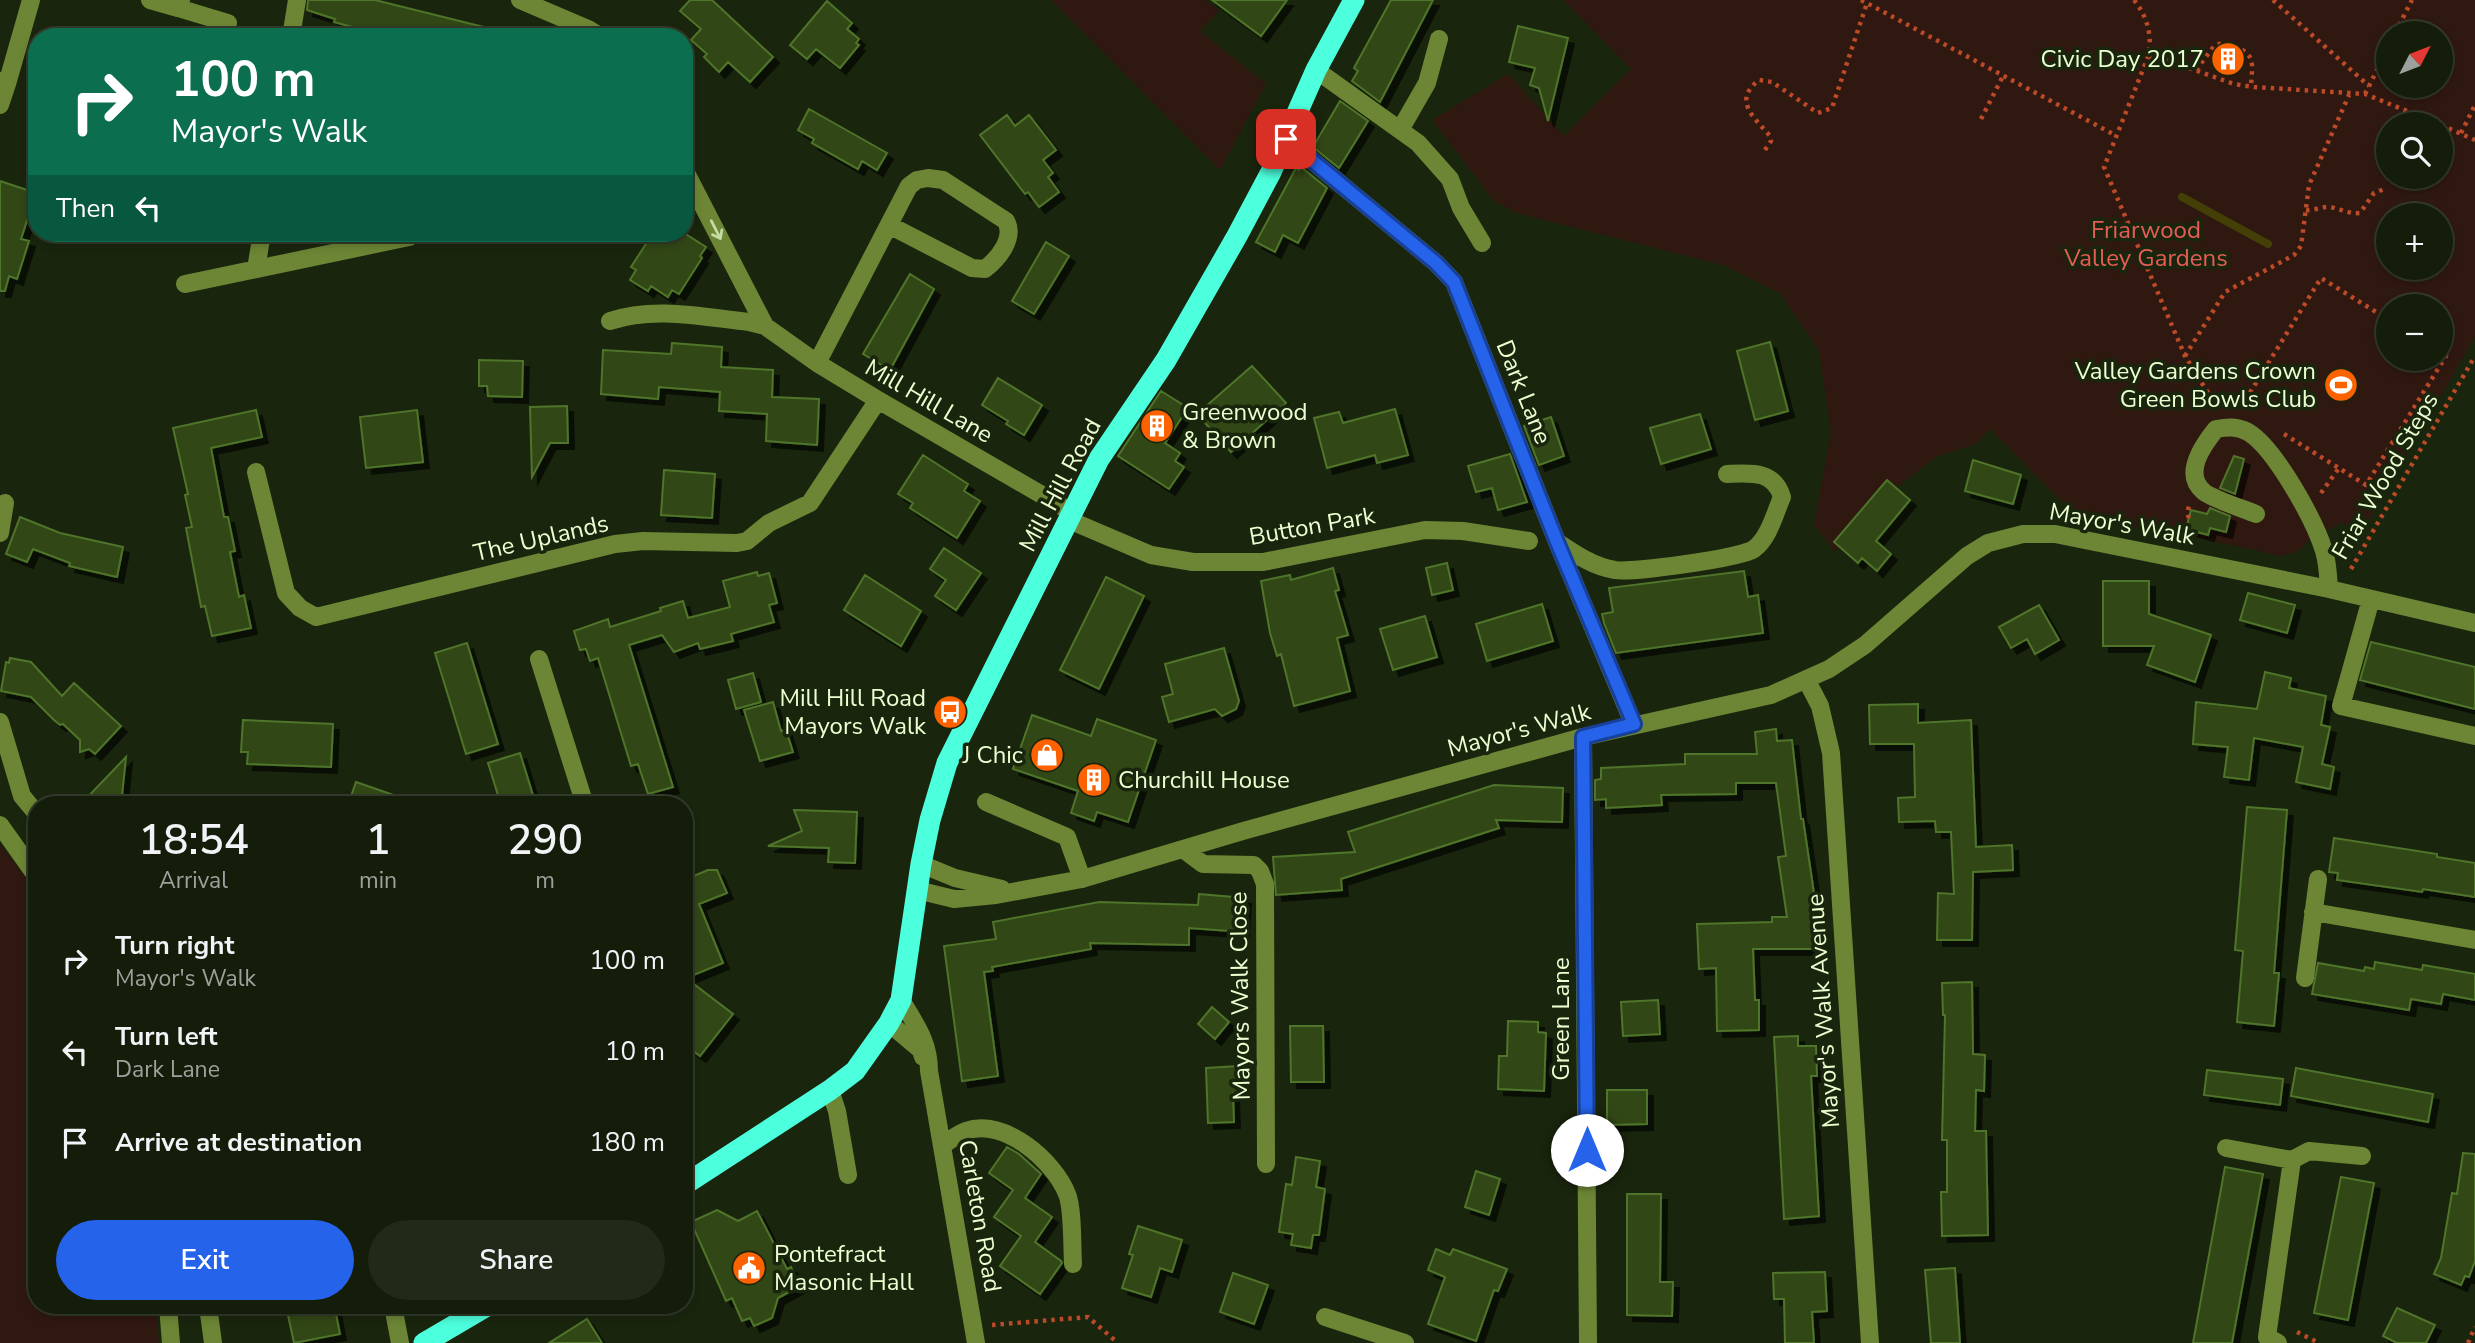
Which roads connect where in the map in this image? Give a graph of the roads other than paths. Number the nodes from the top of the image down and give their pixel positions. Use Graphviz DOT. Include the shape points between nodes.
graph roads {
  1 [pos="31,0"];
  2 [pos="150,0"];
  3 [pos="297,0"];
  4 [pos="520,0"];
  5 [pos="1354,0"];
  6 [pos="180,4"];
  7 [pos="229,23"];
  8 [pos="292,28"];
  9 [pos="586,28"];
  10 [pos="1439,39"];
  11 [pos="1316,70"];
  12 [pos="4,83"];
  13 [pos="0,105"];
  14 [pos="1400,130"];
  15 [pos="1286,139"];
  16 [pos="693,187"];
  17 [pos="889,225"];
  18 [pos="260,242"];
  19 [pos="385,242"];
  20 [pos="1482,243"];
  21 [pos="256,269"];
  22 [pos="186,284"];
  23 [pos="610,321"];
  24 [pos="765,326"];
  25 [pos="817,363"];
  26 [pos="878,400"];
  27 [pos="256,472"];
  28 [pos="1727,474"];
  29 [pos="5,503"];
  30 [pos="2256,514"];
  31 [pos="1071,516"];
  32 [pos="0,533"];
  33 [pos="1529,541"];
  34 [pos="1557,542"];
  35 [pos="2329,589"];
  36 [pos="2371,599"];
  37 [pos="2475,623"];
  38 [pos="539,659"];
  39 [pos="1807,681"];
  40 [pos="0,722"];
  41 [pos="1634,724"];
  42 [pos="2475,736"];
  43 [pos="1583,737"];
  44 [pos="582,796"];
  45 [pos="986,802"];
  46 [pos="28,803"];
  47 [pos="0,825"];
  48 [pos="1183,849"];
  49 [pos="28,864"];
  50 [pos="921,864"];
  51 [pos="1082,878"];
  52 [pos="2318,879"];
  53 [pos="917,890"];
  54 [pos="1012,891"];
  55 [pos="2313,912"];
  56 [pos="2475,940"];
  57 [pos="2305,978"];
  58 [pos="901,1000"];
  59 [pos="889,1023"];
  60 [pos="831,1090"];
  61 [pos="935,1097"];
  62 [pos="943,1145"];
  63 [pos="2226,1148"];
  64 [pos="2362,1156"];
  65 [pos="2292,1160"];
  66 [pos="1266,1164"];
  67 [pos="848,1175"];
  68 [pos="693,1179"];
  69 [pos="1073,1264"];
  70 [pos="169,1314"];
  71 [pos="209,1314"];
  72 [pos="395,1314"];
  73 [pos="473,1314"];
  74 [pos="1325,1317"];
  75 [pos="975,1335"];
  76 [pos="2270,1341"];
  77 [pos="171,1343"];
  78 [pos="213,1343"];
  79 [pos="400,1343"];
  80 [pos="424,1343"];
  81 [pos="1405,1343"];
  82 [pos="1588,1343"];
  83 [pos="1870,1343"];
  1 -- 12 [label="street"];
  2 -- 6 [label="street"];
  3 -- 8 [label="street"];
  4 -- 9 [label="street"];
  5 -- 11 [label="highway, Mill Hill Road"];
  6 -- 7 [label="street"];
  10 -- 14 [label="street" via="1427,83"];
  11 -- 14 [label="street"];
  11 -- 15 [label="highway, Mill Hill Road"];
  12 -- 13 [label="street"];
  14 -- 20 [label="street" via="1450,178"];
  15 -- 31 [label="highway, Mill Hill Road" via="1237,236 1173,348 1099,459"];
  15 -- 34 [label="street, Dark Lane" via="1454,282"];
  16 -- 24 [label="street, Mill Hill Lane, one-way"];
  17 -- 17 [label="street" via="972,268 985,269 1009,239 1010,229 1006,221 943,180 928,178 909,187"];
  17 -- 25 [label="street"];
  18 -- 21 [label="street"];
  19 -- 21 [label="street"];
  21 -- 22 [label="street"];
  23 -- 24 [label="street, Mill Hill Lane" via="654,313"];
  24 -- 25 [label="street, Mill Hill Lane"];
  25 -- 26 [label="street, Mill Hill Lane"];
  26 -- 27 [label="street, The Uplands" via="810,503 769,523 747,541 615,544 316,617 286,593"];
  26 -- 31 [label="street, Mill Hill Lane"];
  28 -- 34 [label="street" via="1758,473 1772,480 1782,497 1755,548 1732,558 1618,571 1597,566"];
  29 -- 32 [label="street"];
  30 -- 35 [label="street" via="2204,492 2195,478 2201,447 2216,429 2231,426 2249,433 2272,456 2323,548"];
  31 -- 33 [label="street, Button Park" via="1151,555 1193,562 1263,562 1425,530"];
  31 -- 50 [label="highway, Mill Hill Road" via="947,764"];
  34 -- 41 [label="street, Dark Lane"];
  35 -- 36 [label="street, Mayor's Walk"];
  35 -- 39 [label="street, Mayor's Walk" via="2056,534 2023,534 1988,543 1967,556 1865,645"];
  36 -- 37 [label="street, Mayor's Walk"];
  36 -- 42 [label="street" via="2341,706"];
  38 -- 44 [label="street"];
  39 -- 41 [label="street, Mayor's Walk" via="1771,695"];
  39 -- 83 [label="street, Mayor's Walk Avenue" via="1820,706 1831,753"];
  40 -- 46 [label="street"];
  41 -- 43 [label="street, Mayor's Walk"];
  43 -- 48 [label="street, Mayor's Walk"];
  43 -- 82 [label="street, Green Lane"];
  45 -- 51 [label="street" via="1067,837"];
  47 -- 49 [label="street"];
  48 -- 51 [label="street, Mayor's Walk"];
  48 -- 66 [label="street, Mayors Walk Close" via="1203,864 1254,864 1265,884"];
  50 -- 53 [label="highway, Mill Hill Road"];
  50 -- 54 [label="street, Mayor's Walk" via="955,878"];
  51 -- 54 [label="street, Mayor's Walk"];
  52 -- 55 [label="street"];
  53 -- 54 [label="street, Mayor's Walk" via="954,899"];
  53 -- 58 [label="highway, Mill Hill Road"];
  55 -- 56 [label="street"];
  55 -- 57 [label="street"];
  58 -- 59 [label="highway, Mill Hill Road"];
  58 -- 61 [label="street, Carleton Road" via="929,1053"];
  59 -- 60 [label="highway, Mill Hill Road" via="855,1071"];
  59 -- 61 [label="street, Carleton Road" via="921,1050"];
  60 -- 67 [label="street"];
  60 -- 68 [label="highway, Mill Hill Road"];
  61 -- 62 [label="street, Carleton Road"];
  62 -- 69 [label="street" via="967,1130 991,1129 1012,1135 1048,1163 1068,1195"];
  62 -- 75 [label="street, Carleton Road"];
  63 -- 65 [label="street"];
  64 -- 65 [label="street" via="2309,1151"];
  65 -- 76 [label="street"];
  70 -- 77 [label="street"];
  71 -- 78 [label="street"];
  72 -- 79 [label="street"];
  73 -- 80 [label="highway"];
  74 -- 81 [label="street"];
}
